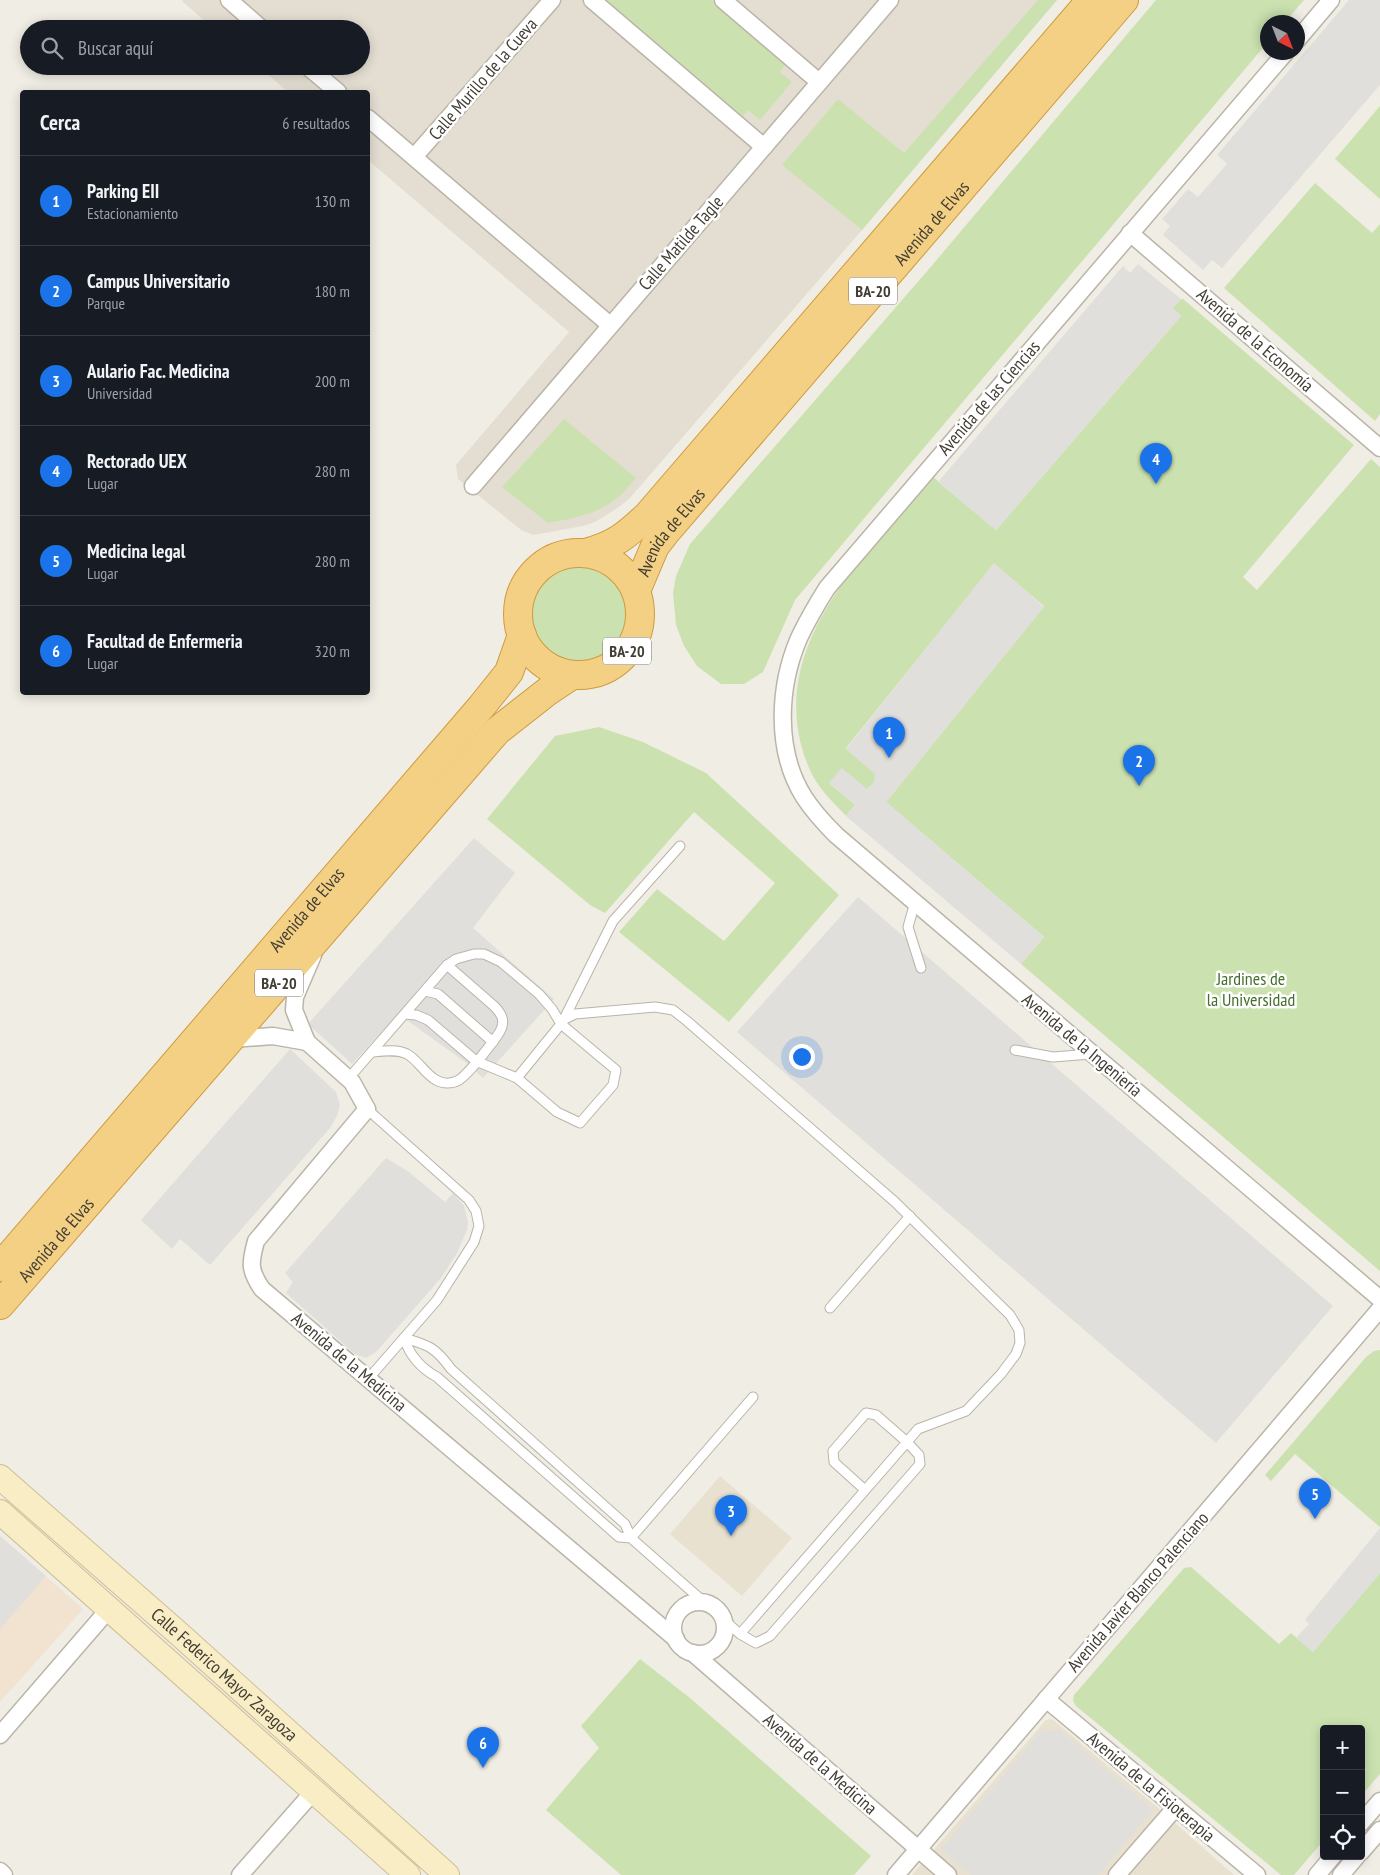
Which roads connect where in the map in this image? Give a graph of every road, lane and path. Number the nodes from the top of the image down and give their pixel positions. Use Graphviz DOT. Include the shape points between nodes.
graph roads {
  1 [pos="229,0"];
  2 [pos="552,0"];
  3 [pos="592,0"];
  4 [pos="723,0"];
  5 [pos="890,0"];
  6 [pos="1091,0"];
  7 [pos="1124,0"];
  8 [pos="1331,0"];
  9 [pos="252,20"];
  10 [pos="1305,31"];
  11 [pos="1279,60"];
  12 [pos="318,75"];
  13 [pos="819,82"];
  14 [pos="336,90"];
  15 [pos="370,120"];
  16 [pos="764,147"];
  17 [pos="414,157"];
  18 [pos="1130,233"];
  19 [pos="610,325"];
  20 [pos="1380,448"];
  21 [pos="473,486"];
  22 [pos="585,553"];
  23 [pos="636,592"];
  24 [pos="522,635"];
  25 [pos="572,675"];
  26 [pos="796,782"];
  27 [pos="680,846"];
  28 [pos="915,902"];
  29 [pos="324,931"];
  30 [pos="446,965"];
  31 [pos="921,968"];
  32 [pos="425,991"];
  33 [pos="405,1014"];
  34 [pos="561,1024"];
  35 [pos="231,1039"];
  36 [pos="307,1042"];
  37 [pos="493,1042"];
  38 [pos="1015,1050"];
  39 [pos="372,1052"];
  40 [pos="1092,1054"];
  41 [pos="476,1061"];
  42 [pos="516,1078"];
  43 [pos="348,1079"];
  44 [pos="367,1109"];
  45 [pos="910,1216"];
  46 [pos="0,1266"];
  47 [pos="0,1305"];
  48 [pos="830,1308"];
  49 [pos="1379,1308"];
  50 [pos="404,1338"];
  51 [pos="369,1378"];
  52 [pos="754,1397"];
  53 [pos="907,1442"];
  54 [pos="0,1477"];
  55 [pos="865,1490"];
  56 [pos="0,1512"];
  57 [pos="631,1538"];
  58 [pos="705,1603"];
  59 [pos="109,1609"];
  60 [pos="723,1619"];
  61 [pos="740,1634"];
  62 [pos="676,1638"];
  63 [pos="693,1653"];
  64 [pos="1046,1700"];
  65 [pos="0,1735"];
  66 [pos="314,1791"];
  67 [pos="1380,1801"];
  68 [pos="1176,1807"];
  69 [pos="1365,1818"];
  70 [pos="1380,1830"];
  71 [pos="1365,1847"];
  72 [pos="918,1849"];
  73 [pos="1330,1860"];
  74 [pos="1354,1860"];
  75 [pos="0,1871"];
  76 [pos="4,1875"];
  77 [pos="240,1875"];
  78 [pos="408,1875"];
  79 [pos="447,1875"];
  80 [pos="896,1875"];
  81 [pos="948,1875"];
  82 [pos="1117,1875"];
  83 [pos="1257,1875"];
  84 [pos="1317,1875"];
  85 [pos="1341,1875"];
  1 -- 9 [label="street"];
  2 -- 17 [label="street, Calle Murillo de la Cueva"];
  3 -- 16 [label="street"];
  4 -- 13 [label="street"];
  5 -- 13 [label="street, Calle Matilde Tagle"];
  6 -- 22 [label="highway, Avenida de Elvas / BA-20" via="648,515 616,543"];
  7 -- 23 [label="highway, Avenida de Elvas / BA-20" via="666,532 655,546"];
  8 -- 10 [label="street"];
  11 -- 18 [label="street, Avenida de las Ciencias"];
  12 -- 14 [label="street"];
  13 -- 16 [label="street, Calle Matilde Tagle"];
  15 -- 17 [label="street"];
  16 -- 19 [label="street, Calle Matilde Tagle"];
  17 -- 19 [label="street"];
  18 -- 20 [label="street, Avenida de la Economía"];
  18 -- 26 [label="street, Avenida de las Ciencias" via="839,573 817,604 799,639 785,688 783,730"];
  19 -- 21 [label="street, Calle Matilde Tagle"];
  22 -- 23 [label="highway, BA-20" via="616,565"];
  22 -- 24 [label="highway, BA-20" via="552,559 532,574 520,597 518,612"];
  23 -- 25 [label="highway, BA-20" via="640,619 628,651 601,671"];
  24 -- 25 [label="highway, BA-20" via="543,664"];
  24 -- 46 [label="highway, Avenida de Elvas / BA-20" via="509,672 481,707"];
  25 -- 29 [label="highway, Avenida de Elvas / BA-20" via="497,731"];
  26 -- 28 [label="street, Avenida de la Ingeniería" via="830,829"];
  27 -- 34 [label="lane" via="613,921"];
  28 -- 31 [label="lane" via="908,927"];
  28 -- 40 [label="street, Avenida de la Ingeniería"];
  29 -- 35 [label="highway, Avenida de Elvas / BA-20"];
  29 -- 36 [label="street, Avenida de Elvas" via="295,997 294,1010"];
  30 -- 32 [label="lane"];
  30 -- 34 [label="lane" via="465,955 484,954 492,958 539,994"];
  30 -- 37 [label="lane" via="500,1012 502,1029"];
  32 -- 33 [label="lane"];
  32 -- 37 [label="lane" via="438,994"];
  33 -- 39 [label="lane"];
  33 -- 41 [label="lane" via="428,1020"];
  34 -- 42 [label="lane"];
  34 -- 42 [label="lane" via="616,1070 613,1085 580,1123 557,1112"];
  34 -- 45 [label="lane" via="574,1014 655,1006 672,1010"];
  35 -- 36 [label="street" via="273,1036"];
  35 -- 47 [label="highway, Avenida de Elvas / BA-20"];
  36 -- 43 [label="street"];
  37 -- 41 [label="lane"];
  38 -- 40 [label="lane" via="1053,1057"];
  39 -- 41 [label="lane" via="407,1054 436,1080 448,1083 459,1080"];
  39 -- 43 [label="lane"];
  40 -- 49 [label="street, Avenida de la Ingeniería"];
  41 -- 42 [label="lane"];
  43 -- 44 [label="street"];
  44 -- 50 [label="lane" via="469,1200 476,1211 479,1226 474,1242 438,1300"];
  44 -- 51 [label="street, Avenida de la Medicina" via="256,1241 251,1258 253,1276 262,1289"];
  45 -- 48 [label="lane"];
  45 -- 53 [label="lane" via="1010,1315 1020,1330 1020,1343 1001,1374 966,1411 918,1429"];
  49 -- 64 [label="street, Avenida Javier Blanco Palenciano"];
  50 -- 51 [label="lane"];
  50 -- 57 [label="lane" via="424,1343 435,1351 451,1369 625,1524"];
  50 -- 57 [label="lane" via="414,1359 428,1372 619,1536"];
  51 -- 62 [label="street, Avenida de la Medicina"];
  52 -- 57 [label="lane"];
  53 -- 55 [label="lane"];
  53 -- 55 [label="lane" via="876,1414 866,1414 860,1420 833,1451 834,1462"];
  53 -- 61 [label="lane" via="919,1455 920,1464 770,1636 756,1642"];
  54 -- 79 [label="main road, Calle Federico Mayor Zaragoza"];
  55 -- 61 [label="lane"];
  56 -- 59 [label="main road, Calle Federico Mayor Zaragoza"];
  57 -- 58 [label="lane"];
  58 -- 60 [label="street" via="713,1606"];
  58 -- 62 [label="street" via="682,1609 677,1615 674,1623"];
  59 -- 65 [label="street"];
  59 -- 66 [label="main road, Calle Federico Mayor Zaragoza"];
  60 -- 61 [label="lane"];
  60 -- 63 [label="street" via="725,1627 721,1642 709,1652"];
  62 -- 63 [label="street" via="680,1645"];
  63 -- 72 [label="street, Avenida de la Medicina"];
  64 -- 68 [label="street, Avenida de la Fisioterapia"];
  64 -- 72 [label="street, Avenida Javier Blanco Palenciano"];
  66 -- 77 [label="street"];
  66 -- 78 [label="main road, Calle Federico Mayor Zaragoza"];
  67 -- 69 [label="street"];
  68 -- 82 [label="street"];
  68 -- 83 [label="street, Avenida de la Fisioterapia"];
  70 -- 71 [label="street"];
  72 -- 80 [label="street, Avenida Javier Blanco Palenciano"];
  72 -- 81 [label="street, Avenida de la Medicina"];
  73 -- 84 [label="street"];
  74 -- 85 [label="street"];
  75 -- 76 [label="street"];
}
